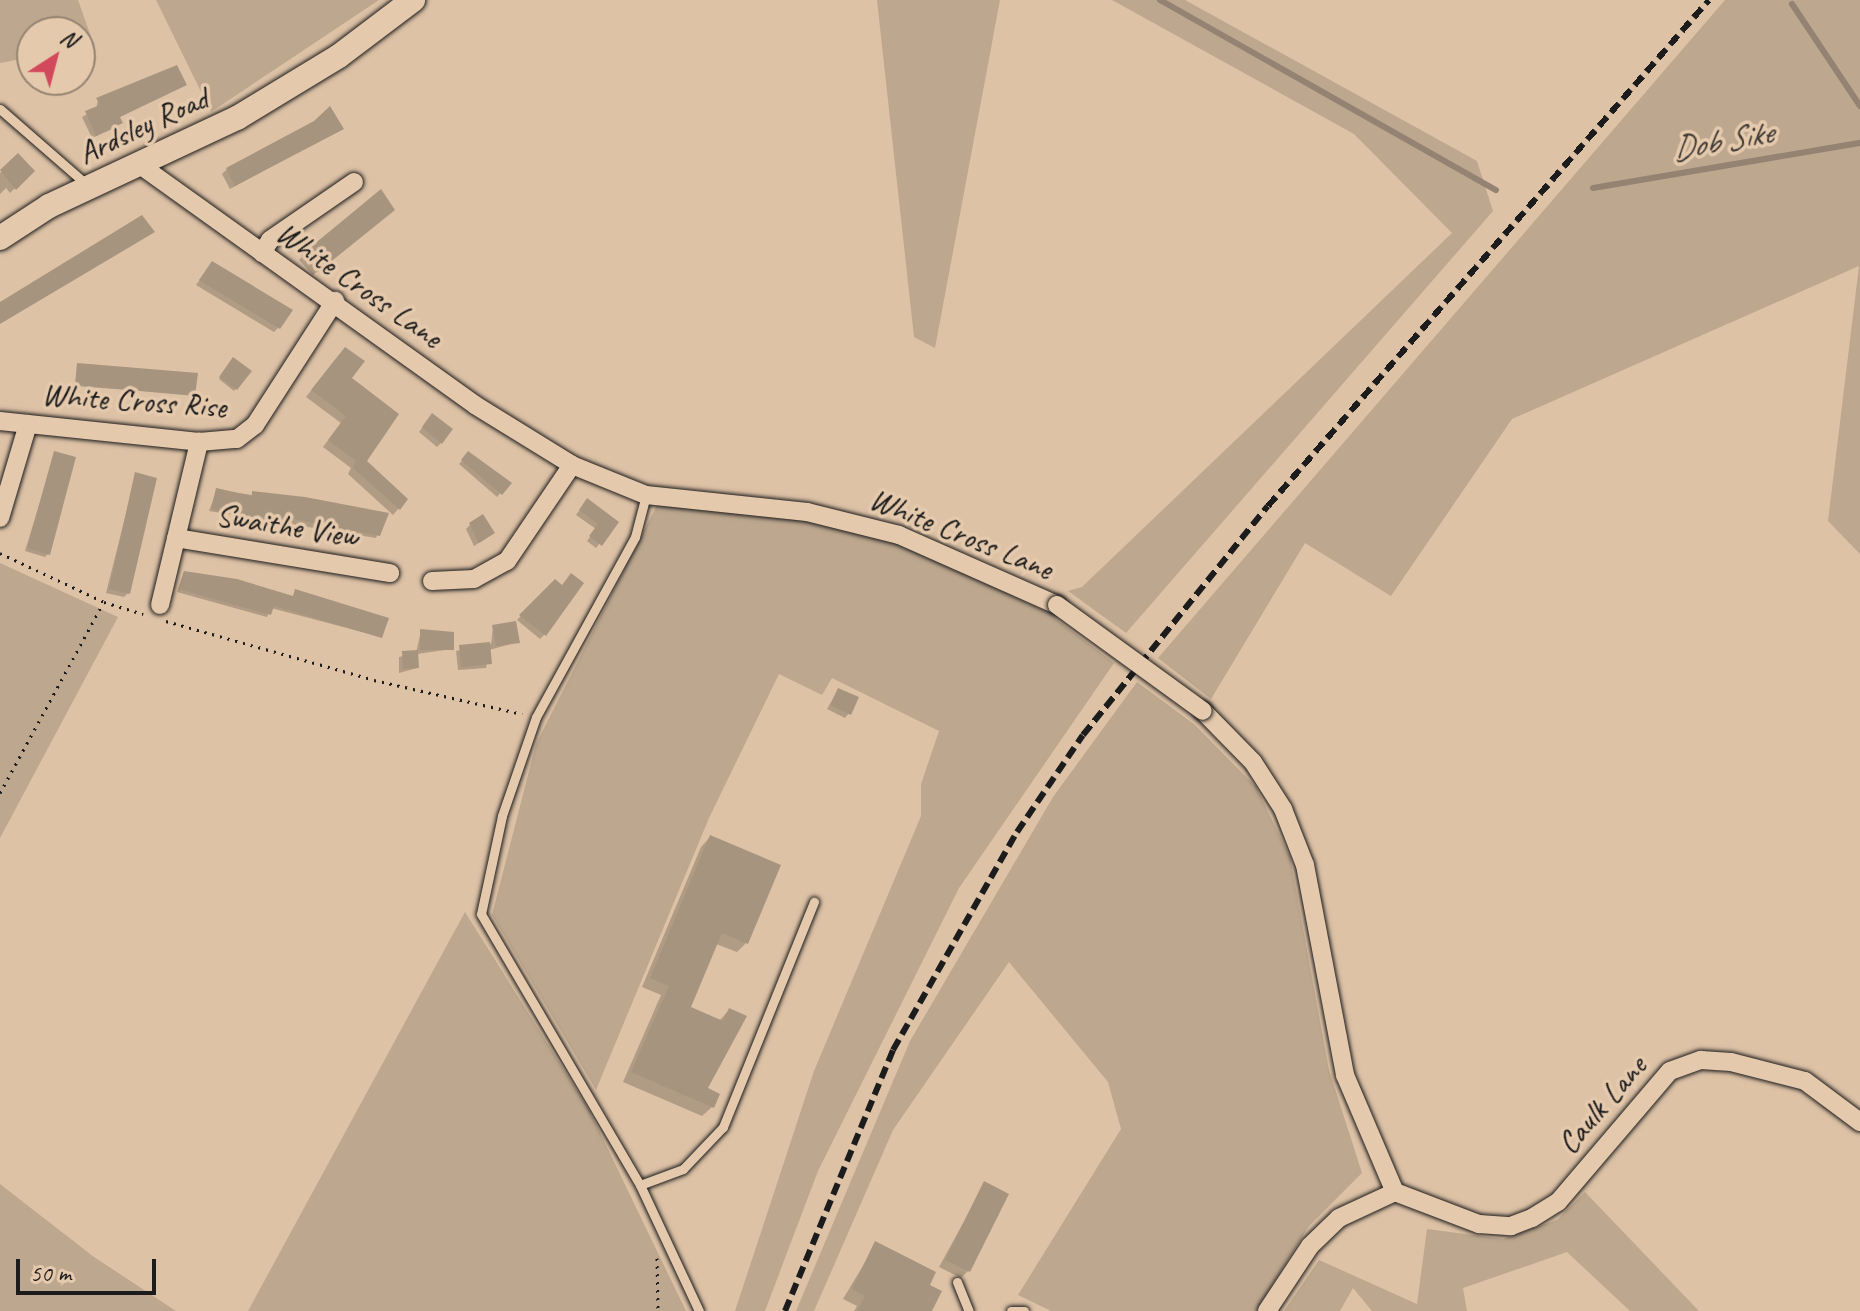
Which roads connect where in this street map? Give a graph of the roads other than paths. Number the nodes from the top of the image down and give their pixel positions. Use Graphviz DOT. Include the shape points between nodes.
graph roads {
  1 [pos="413,0"];
  2 [pos="0,109"];
  3 [pos="140,165"];
  4 [pos="354,182"];
  5 [pos="89,186"];
  6 [pos="0,238"];
  7 [pos="262,253"];
  8 [pos="335,301"];
  9 [pos="0,421"];
  10 [pos="28,424"];
  11 [pos="199,442"];
  12 [pos="572,465"];
  13 [pos="646,495"];
  14 [pos="0,518"];
  15 [pos="176,538"];
  16 [pos="390,573"];
  17 [pos="432,581"];
  18 [pos="160,605"];
  19 [pos="814,902"];
  20 [pos="1860,1122"];
  21 [pos="640,1185"];
  22 [pos="1395,1192"];
  23 [pos="957,1282"];
  24 [pos="699,1311"];
  25 [pos="969,1311"];
  26 [pos="1011,1311"];
  27 [pos="1024,1311"];
  28 [pos="1267,1311"];
  1 -- 3 [label="main road, Ardsley Road" via="237,118"];
  2 -- 5 [label="lane"];
  3 -- 5 [label="main road, Ardsley Road"];
  3 -- 7 [label="street, White Cross Lane"];
  4 -- 7 [label="street" via="270,240"];
  5 -- 6 [label="main road, Ardsley Road"];
  7 -- 8 [label="street, White Cross Lane"];
  8 -- 11 [label="street, White Cross Rise" via="255,425 237,439"];
  8 -- 12 [label="street, White Cross Lane" via="475,405"];
  9 -- 10 [label="street, White Cross Rise"];
  10 -- 11 [label="street, White Cross Rise"];
  10 -- 14 [label="street"];
  11 -- 15 [label="street"];
  12 -- 13 [label="street, White Cross Lane"];
  12 -- 17 [label="street" via="507,561 474,579"];
  13 -- 21 [label="lane" via="635,537 536,717 502,816 481,914"];
  13 -- 22 [label="street, White Cross Lane, bridge" via="845,520 899,535 1057,605 1203,711 1253,762 1294,837 1305,865 1345,1075"];
  15 -- 16 [label="street, Swaithe View"];
  15 -- 18 [label="street"];
  19 -- 21 [label="lane" via="723,1127 683,1169"];
  20 -- 22 [label="street, Caulk Lane" via="1805,1081 1762,1068 1701,1060 1670,1071 1558,1202 1532,1218 1511,1226 1479,1224"];
  21 -- 24 [label="lane"];
  22 -- 28 [label="street" via="1339,1218 1310,1246"];
  23 -- 25 [label="lane"];
  26 -- 27 [label="lane"];
}
